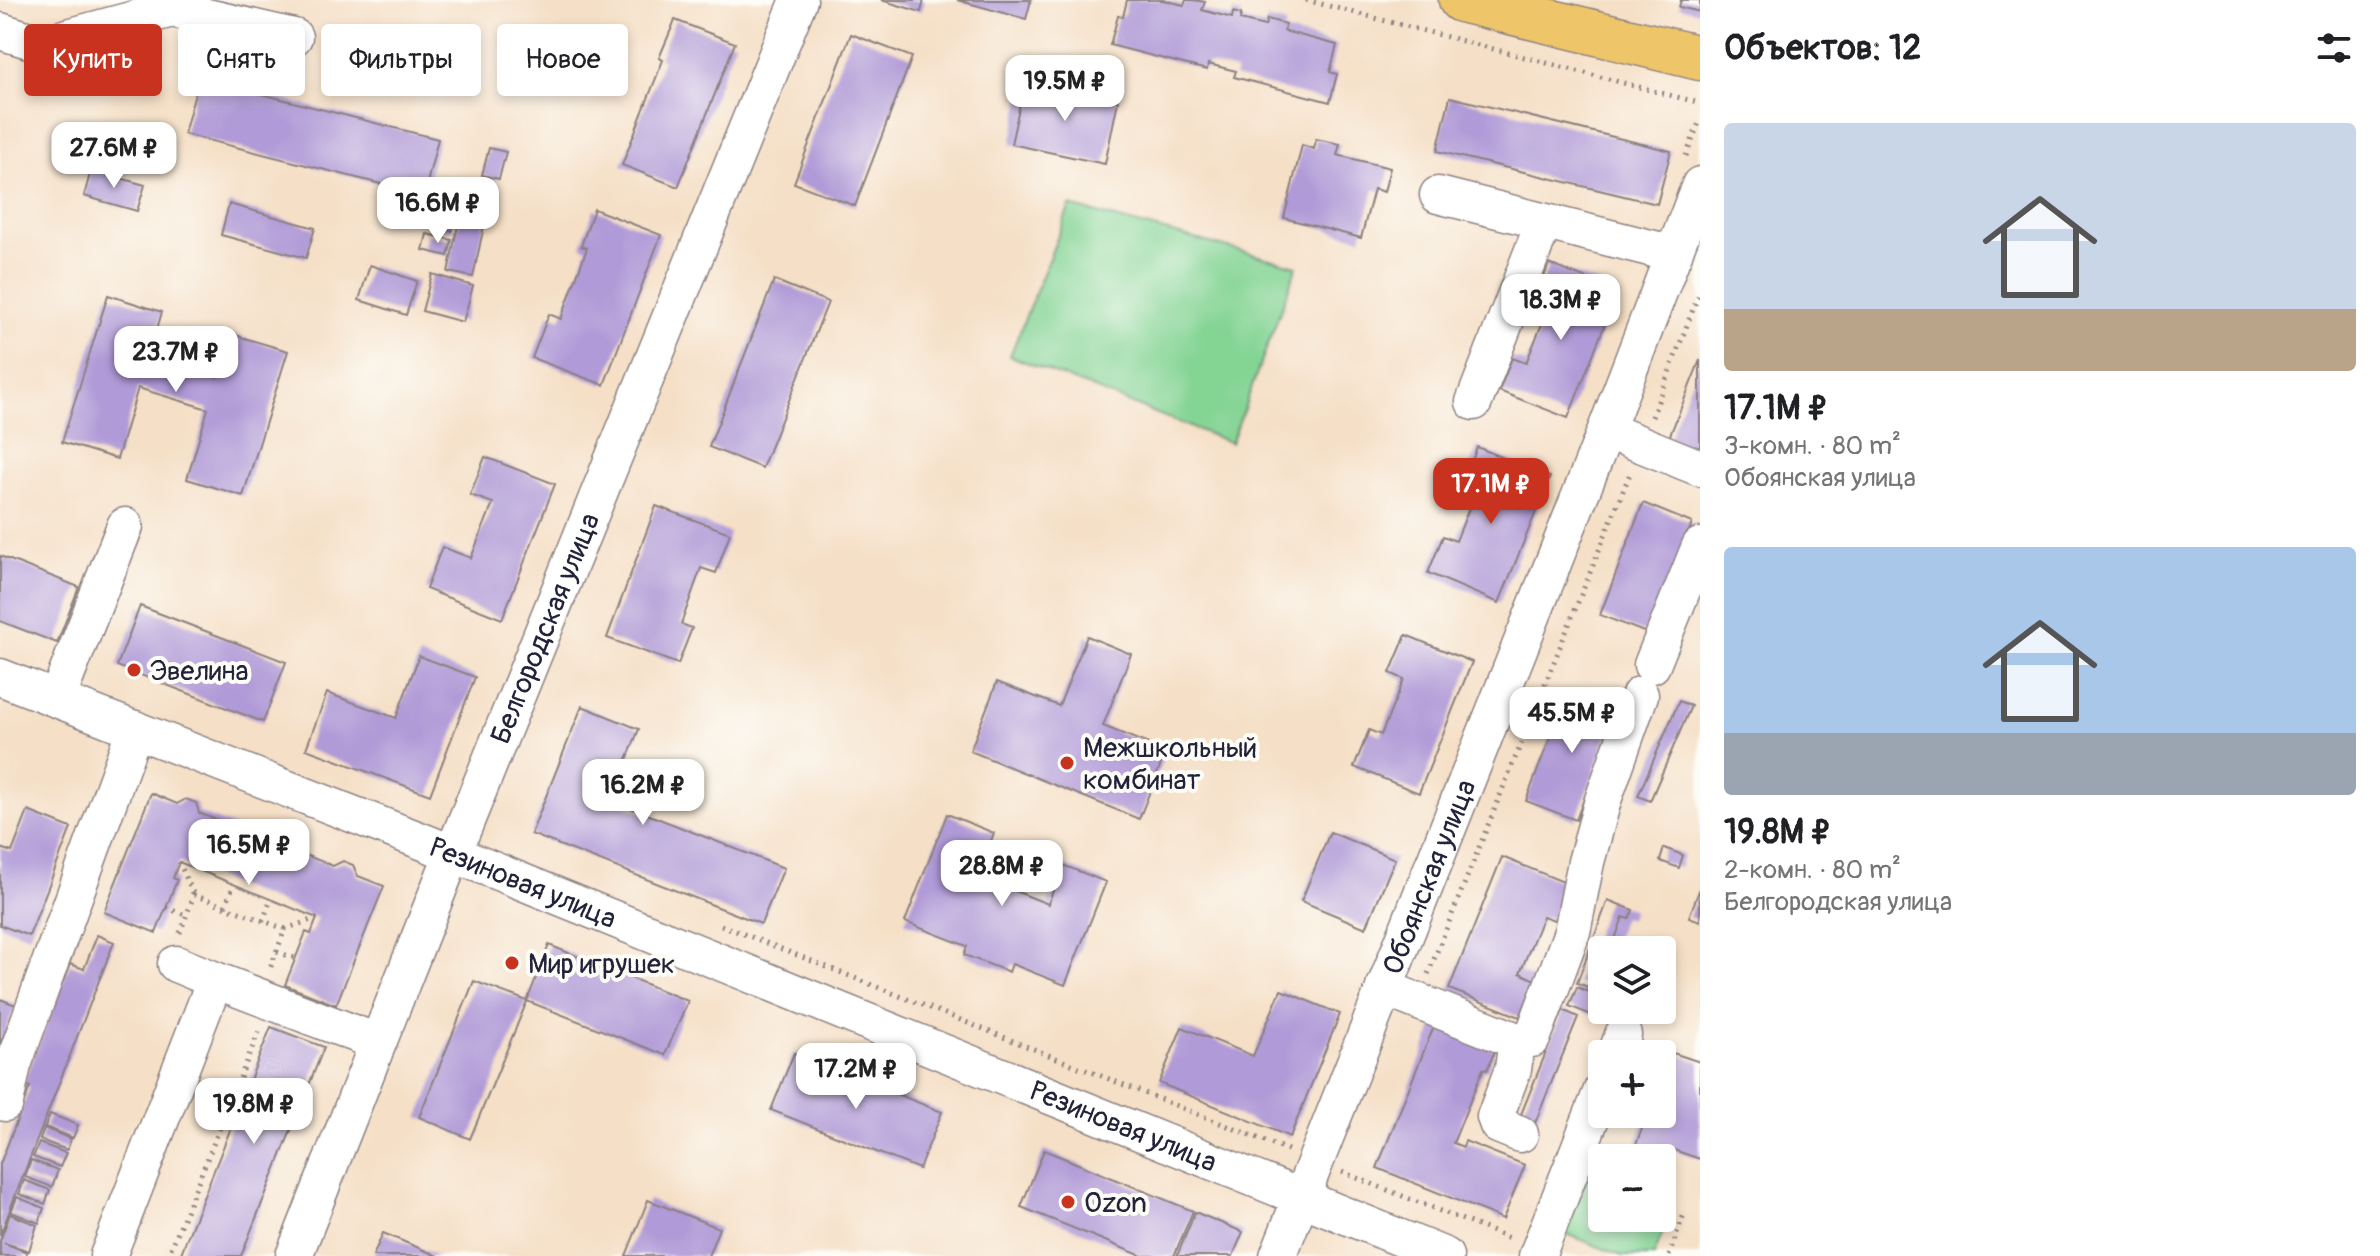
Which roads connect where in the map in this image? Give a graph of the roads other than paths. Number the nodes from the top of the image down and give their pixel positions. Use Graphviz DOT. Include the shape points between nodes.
graph roads {
  1 [pos="799,0"];
  2 [pos="1461,0"];
  3 [pos="237,24"];
  4 [pos="0,31"];
  5 [pos="1700,58"];
  6 [pos="1700,185"];
  7 [pos="1438,195"];
  8 [pos="1544,222"];
  9 [pos="1674,254"];
  10 [pos="1474,402"];
  11 [pos="1606,430"];
  12 [pos="1700,468"];
  13 [pos="125,526"];
  14 [pos="1700,546"];
  15 [pos="0,677"];
  16 [pos="57,699"];
  17 [pos="135,729"];
  18 [pos="453,854"];
  19 [pos="176,964"];
  20 [pos="215,980"];
  21 [pos="1384,988"];
  22 [pos="1517,1041"];
  23 [pos="377,1042"];
  24 [pos="5,1103"];
  25 [pos="1588,1126"];
  26 [pos="1520,1134"];
  27 [pos="1317,1205"];
  28 [pos="1538,1253"];
  29 [pos="108,1256"];
  30 [pos="294,1256"];
  31 [pos="1278,1256"];
  32 [pos="1445,1256"];
  1 -- 18 [label="street, Белгородская улица"];
  2 -- 5 [label="main road"];
  3 -- 4 [label="street" via="172,9 42,44"];
  6 -- 9 [label="street, Обоянская улица"];
  7 -- 8 [label="street"];
  8 -- 9 [label="street"];
  8 -- 10 [label="street"];
  9 -- 11 [label="street, Обоянская улица"];
  11 -- 12 [label="street"];
  11 -- 21 [label="street, Обоянская улица"];
  13 -- 16 [label="street"];
  14 -- 22 [label="street" via="1603,800 1572,932 1554,983 1532,1039"];
  15 -- 16 [label="street, Резиновая улица"];
  16 -- 17 [label="street, Резиновая улица"];
  17 -- 18 [label="street, Резиновая улица"];
  17 -- 24 [label="street" via="13,1065"];
  18 -- 23 [label="street, Белгородская улица"];
  18 -- 27 [label="street, Резиновая улица"];
  19 -- 20 [label="street"];
  20 -- 23 [label="street"];
  20 -- 29 [label="street"];
  21 -- 22 [label="street"];
  21 -- 27 [label="street, Обоянская улица"];
  22 -- 26 [label="street" via="1495,1117 1498,1125"];
  23 -- 30 [label="street, Белгородская улица"];
  25 -- 28 [label="street"];
  27 -- 31 [label="street, Обоянская улица"];
  27 -- 32 [label="street, Резиновая улица"];
}
